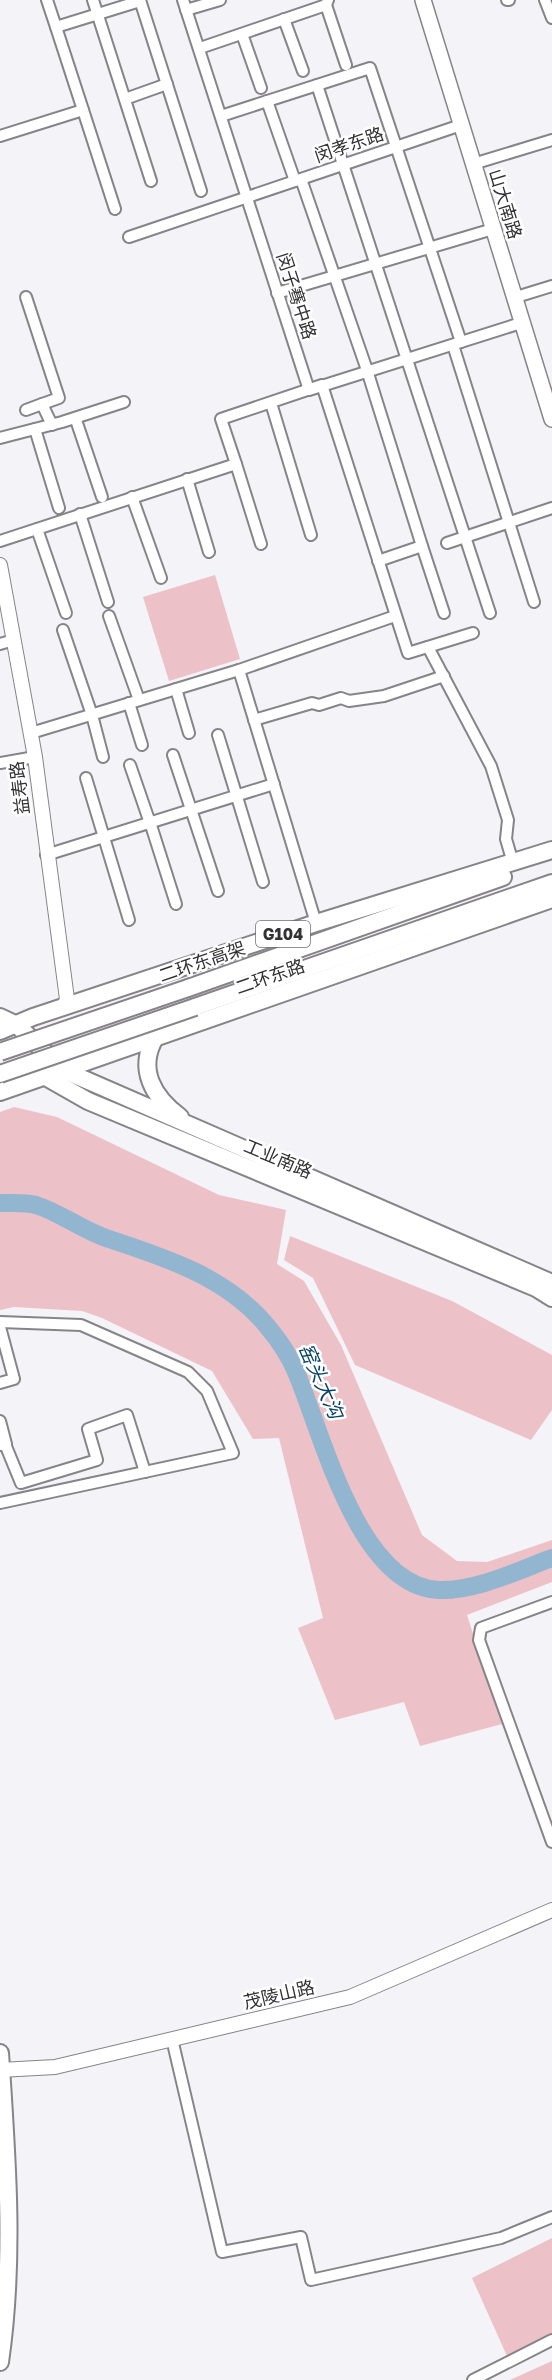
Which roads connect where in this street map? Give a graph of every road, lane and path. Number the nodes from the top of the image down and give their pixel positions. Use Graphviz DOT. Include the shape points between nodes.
graph roads {
  1 [pos="47,0"];
  2 [pos="93,0"];
  3 [pos="220,0"];
  4 [pos="423,0"];
  5 [pos="545,0"];
  6 [pos="140,1"];
  7 [pos="327,3"];
  8 [pos="184,5"];
  9 [pos="98,15"];
  10 [pos="552,18"];
  11 [pos="284,19"];
  12 [pos="56,27"];
  13 [pos="242,34"];
  14 [pos="200,48"];
  15 [pos="346,65"];
  16 [pos="303,71"];
  17 [pos="167,84"];
  18 [pos="317,85"];
  19 [pos="261,88"];
  20 [pos="125,99"];
  21 [pos="267,101"];
  22 [pos="83,110"];
  23 [pos="221,116"];
  24 [pos="461,125"];
  25 [pos="0,136"];
  26 [pos="552,140"];
  27 [pos="396,147"];
  28 [pos="345,164"];
  29 [pos="473,164"];
  30 [pos="298,180"];
  31 [pos="152,181"];
  32 [pos="201,191"];
  33 [pos="248,197"];
  34 [pos="115,209"];
  35 [pos="493,229"];
  36 [pos="129,237"];
  37 [pos="430,248"];
  38 [pos="377,266"];
  39 [pos="335,277"];
  40 [pos="552,286"];
  41 [pos="277,293"];
  42 [pos="26,297"];
  43 [pos="513,298"];
  44 [pos="520,322"];
  45 [pos="457,343"];
  46 [pos="405,358"];
  47 [pos="366,369"];
  48 [pos="322,385"];
  49 [pos="309,390"];
  50 [pos="124,402"];
  51 [pos="271,403"];
  52 [pos="42,404"];
  53 [pos="26,410"];
  54 [pos="552,419"];
  55 [pos="77,423"];
  56 [pos="52,425"];
  57 [pos="35,429"];
  58 [pos="0,438"];
  59 [pos="236,464"];
  60 [pos="187,479"];
  61 [pos="102,497"];
  62 [pos="132,497"];
  63 [pos="59,508"];
  64 [pos="552,508"];
  65 [pos="80,514"];
  66 [pos="507,523"];
  67 [pos="37,529"];
  68 [pos="311,535"];
  69 [pos="464,537"];
  70 [pos="0,541"];
  71 [pos="447,543"];
  72 [pos="261,544"];
  73 [pos="422,546"];
  74 [pos="209,552"];
  75 [pos="378,561"];
  76 [pos="0,565"];
  77 [pos="161,578"];
  78 [pos="108,602"];
  79 [pos="534,602"];
  80 [pos="66,613"];
  81 [pos="444,613"];
  82 [pos="490,613"];
  83 [pos="109,616"];
  84 [pos="395,616"];
  85 [pos="63,630"];
  86 [pos="473,633"];
  87 [pos="14,640"];
  88 [pos="0,644"];
  89 [pos="428,647"];
  90 [pos="239,670"];
  91 [pos="444,676"];
  92 [pos="176,689"];
  93 [pos="134,702"];
  94 [pos="92,714"];
  95 [pos="255,720"];
  96 [pos="31,733"];
  97 [pos="189,733"];
  98 [pos="218,735"];
  99 [pos="142,745"];
  100 [pos="173,755"];
  101 [pos="35,757"];
  102 [pos="103,757"];
  103 [pos="0,763"];
  104 [pos="130,765"];
  105 [pos="86,778"];
  106 [pos="274,784"];
  107 [pos="237,795"];
  108 [pos="192,809"];
  109 [pos="149,821"];
  110 [pos="104,837"];
  111 [pos="552,850"];
  112 [pos="46,855"];
  113 [pos="552,860"];
  114 [pos="513,863"];
  115 [pos="263,882"];
  116 [pos="552,883"];
  117 [pos="218,891"];
  118 [pos="552,899"];
  119 [pos="176,904"];
  120 [pos="129,920"];
  121 [pos="316,923"];
  122 [pos="64,1007"];
  123 [pos="0,1017"];
  124 [pos="17,1025"];
  125 [pos="0,1031"];
  126 [pos="155,1038"];
  127 [pos="0,1052"];
  128 [pos="63,1070"];
  129 [pos="0,1074"];
  130 [pos="44,1076"];
  131 [pos="0,1092"];
  132 [pos="193,1126"];
  133 [pos="552,1283"];
  134 [pos="552,1298"];
  135 [pos="0,1324"];
  136 [pos="0,1383"];
  137 [pos="0,1421"];
  138 [pos="2,1445"];
  139 [pos="146,1472"];
  140 [pos="0,1503"];
  141 [pos="552,1602"];
  142 [pos="552,1842"];
  143 [pos="552,1910"];
  144 [pos="172,2039"];
  145 [pos="0,2053"];
  146 [pos="1,2070"];
  147 [pos="552,2217"];
  148 [pos="2,2338"];
  149 [pos="552,2340"];
  150 [pos="0,2362"];
  151 [pos="473,2380"];
  1 -- 12 [label="street"];
  2 -- 9 [label="street"];
  3 -- 8 [label="street"];
  4 -- 24 [label="main road, 山大南路"];
  5 -- 10 [label="street"];
  6 -- 9 [label="street"];
  6 -- 17 [label="street"];
  7 -- 11 [label="street"];
  7 -- 15 [label="street"];
  8 -- 14 [label="street, 闵子骞中路"];
  9 -- 12 [label="street"];
  9 -- 20 [label="street"];
  11 -- 13 [label="street"];
  11 -- 16 [label="street"];
  12 -- 22 [label="street"];
  13 -- 14 [label="street"];
  13 -- 19 [label="street"];
  14 -- 23 [label="street, 闵子骞中路"];
  17 -- 20 [label="street"];
  17 -- 32 [label="street"];
  18 -- 21 [label="street"];
  18 -- 27 [label="street" via="370,68"];
  18 -- 28 [label="street"];
  20 -- 31 [label="street"];
  21 -- 23 [label="street"];
  21 -- 30 [label="street"];
  22 -- 25 [label="street"];
  22 -- 34 [label="street"];
  23 -- 33 [label="street, 闵子骞中路"];
  24 -- 27 [label="street, 闵孝东路"];
  24 -- 29 [label="main road, 山大南路"];
  26 -- 29 [label="street"];
  27 -- 28 [label="street, 闵孝东路"];
  27 -- 37 [label="street"];
  28 -- 30 [label="street, 闵孝东路"];
  28 -- 38 [label="street"];
  29 -- 35 [label="main road, 山大南路"];
  30 -- 33 [label="street, 闵孝东路"];
  30 -- 39 [label="street"];
  33 -- 36 [label="street, 闵孝东路"];
  33 -- 41 [label="street, 闵子骞中路"];
  35 -- 37 [label="street"];
  35 -- 43 [label="main road, 山大南路"];
  37 -- 38 [label="street"];
  37 -- 45 [label="street"];
  38 -- 39 [label="street"];
  38 -- 46 [label="street"];
  39 -- 41 [label="street"];
  39 -- 47 [label="street"];
  40 -- 43 [label="street"];
  41 -- 49 [label="street, 闵子骞中路"];
  42 -- 52 [label="street" via="59,398"];
  43 -- 44 [label="main road, 山大南路"];
  44 -- 45 [label="street"];
  44 -- 54 [label="main road, 山大南路"];
  45 -- 46 [label="street"];
  45 -- 66 [label="street"];
  46 -- 47 [label="street"];
  46 -- 69 [label="street"];
  47 -- 48 [label="street"];
  47 -- 73 [label="street"];
  48 -- 49 [label="street"];
  48 -- 75 [label="street"];
  49 -- 51 [label="street"];
  50 -- 56 [label="street"];
  51 -- 59 [label="street" via="221,419"];
  51 -- 68 [label="street"];
  52 -- 53 [label="street"];
  52 -- 56 [label="street"];
  55 -- 61 [label="street"];
  56 -- 57 [label="street"];
  57 -- 58 [label="street"];
  57 -- 63 [label="street"];
  59 -- 60 [label="street"];
  59 -- 72 [label="street"];
  60 -- 62 [label="street"];
  60 -- 74 [label="street"];
  62 -- 65 [label="street"];
  62 -- 77 [label="street"];
  64 -- 66 [label="street"];
  65 -- 67 [label="street"];
  65 -- 78 [label="street"];
  66 -- 69 [label="street"];
  66 -- 79 [label="street"];
  67 -- 70 [label="street"];
  67 -- 80 [label="street"];
  69 -- 71 [label="street"];
  69 -- 82 [label="street"];
  73 -- 75 [label="street"];
  73 -- 81 [label="street"];
  75 -- 84 [label="street"];
  76 -- 87 [label="street, 益寿路"];
  83 -- 93 [label="street"];
  84 -- 89 [label="street" via="408,653"];
  84 -- 90 [label="street"];
  85 -- 94 [label="street"];
  86 -- 89 [label="street"];
  87 -- 88 [label="street"];
  87 -- 96 [label="street, 益寿路"];
  89 -- 91 [label="street"];
  90 -- 92 [label="street"];
  90 -- 95 [label="street"];
  91 -- 95 [label="street" via="384,696 312,703"];
  91 -- 114 [label="street" via="491,766 508,820 506,839"];
  92 -- 93 [label="street"];
  92 -- 97 [label="street"];
  93 -- 94 [label="street"];
  93 -- 99 [label="street"];
  94 -- 96 [label="street"];
  94 -- 102 [label="street"];
  95 -- 106 [label="street"];
  96 -- 101 [label="street, 益寿路"];
  98 -- 107 [label="street"];
  100 -- 108 [label="street"];
  101 -- 103 [label="street"];
  101 -- 112 [label="street, 益寿路"];
  104 -- 109 [label="street"];
  105 -- 110 [label="street"];
  106 -- 107 [label="street"];
  106 -- 121 [label="street"];
  107 -- 108 [label="street"];
  107 -- 115 [label="street"];
  108 -- 109 [label="street"];
  108 -- 117 [label="street"];
  109 -- 110 [label="street"];
  109 -- 119 [label="street"];
  110 -- 112 [label="street"];
  110 -- 120 [label="street"];
  111 -- 114 [label="main road, 二环东路 / G104"];
  112 -- 122 [label="street, 益寿路" via="67,999"];
  113 -- 127 [label="main road, 二环东高架, bridge"];
  114 -- 121 [label="main road, 二环东路 / G104"];
  116 -- 129 [label="main road, bridge"];
  118 -- 126 [label="main road, 二环东路"];
  121 -- 122 [label="main road, 二环东路 / G104"];
  122 -- 124 [label="main road, 二环东路 / G104"];
  123 -- 124 [label="main road, 工业南路"];
  124 -- 125 [label="main road, 二环东路 / G104"];
  124 -- 128 [label="main road, 工业南路"];
  124 -- 130 [label="main road"];
  126 -- 128 [label="main road, 二环东路"];
  126 -- 132 [label="main road" via="147,1057 148,1074 166,1104"];
  128 -- 130 [label="main road, 二环东路"];
  128 -- 132 [label="main road, 工业南路"];
  130 -- 131 [label="main road, 二环东路"];
  130 -- 134 [label="main road, 工业南路" via="88,1101"];
  132 -- 133 [label="main road, 工业南路"];
  135 -- 136 [label="street" via="14,1379"];
  135 -- 139 [label="street" via="81,1325 189,1372 207,1391 233,1453"];
  137 -- 138 [label="street"];
  138 -- 139 [label="street" via="21,1483 97,1460 88,1429 127,1415"];
  139 -- 140 [label="street"];
  141 -- 142 [label="street" via="482,1628 479,1640"];
  143 -- 144 [label="street, 茂陵山路" via="350,1997"];
  144 -- 146 [label="street, 茂陵山路" via="55,2067"];
  144 -- 147 [label="street" via="222,2252 301,2237 311,2280 501,2238"];
  145 -- 146 [label="main road"];
  146 -- 148 [label="main road" via="10,2180 10,2243"];
  148 -- 150 [label="main road"];
  149 -- 151 [label="street"];
}
